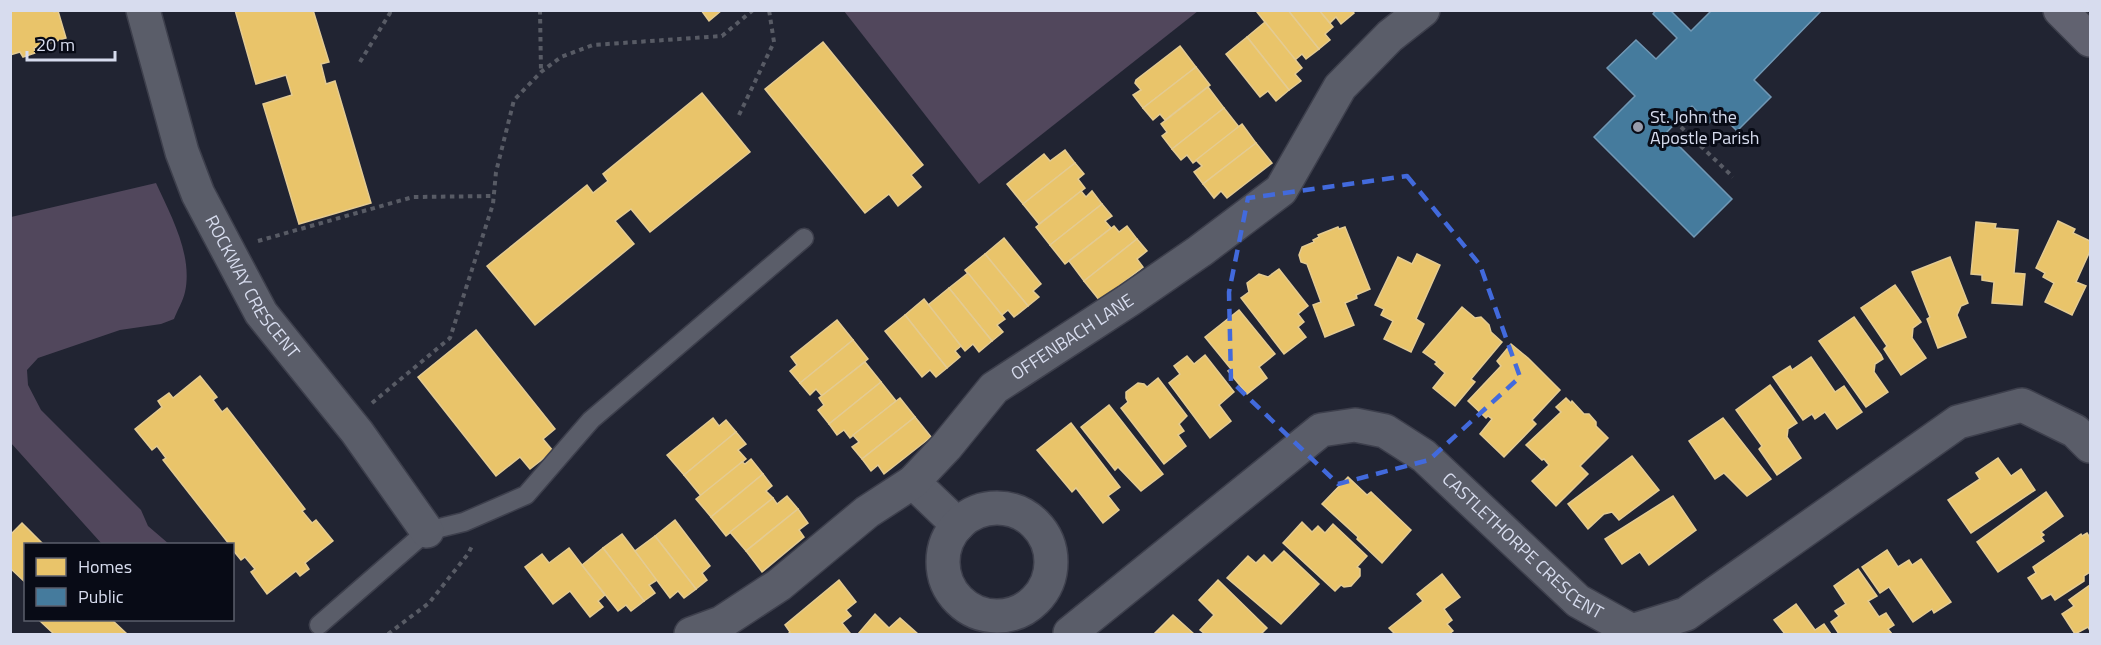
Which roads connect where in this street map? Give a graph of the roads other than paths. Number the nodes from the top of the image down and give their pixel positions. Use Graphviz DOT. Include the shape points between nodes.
graph roads {
  1 [pos="143,10"];
  2 [pos="1423,10"];
  3 [pos="2060,10"];
  4 [pos="2091,40"];
  5 [pos="804,238"];
  6 [pos="2091,446"];
  7 [pos="913,482"];
  8 [pos="958,525"];
  9 [pos="427,531"];
  10 [pos="1036,600"];
  11 [pos="319,625"];
  12 [pos="691,634"];
  13 [pos="1071,634"];
  1 -- 9 [label="street, ROCKWAY CRESCENT" via="182,152 198,194 261,313"];
  2 -- 7 [label="street, OFFENBACH LANE" via="1390,36 1340,87 1281,190 1129,300 994,388"];
  3 -- 4 [label="main road"];
  5 -- 9 [label="lane" via="591,420 526,495 464,522"];
  6 -- 13 [label="street, CASTLETHORPE CRESCENT" via="2075,431 2022,405 1958,422 1686,614 1632,631 1578,601 1424,456 1385,430 1355,425 1321,430"];
  7 -- 8 [label="street"];
  7 -- 12 [label="street, OFFENBACH LANE" via="867,512 778,585 721,623"];
  8 -- 10 [label="street" via="948,540 944,559 945,577 954,594 985,615 1021,611"];
  8 -- 10 [label="street" via="972,514 1005,508 1035,523 1045,536 1051,569"];
  9 -- 11 [label="lane"];
  10 -- 13 [label="street"];
}
